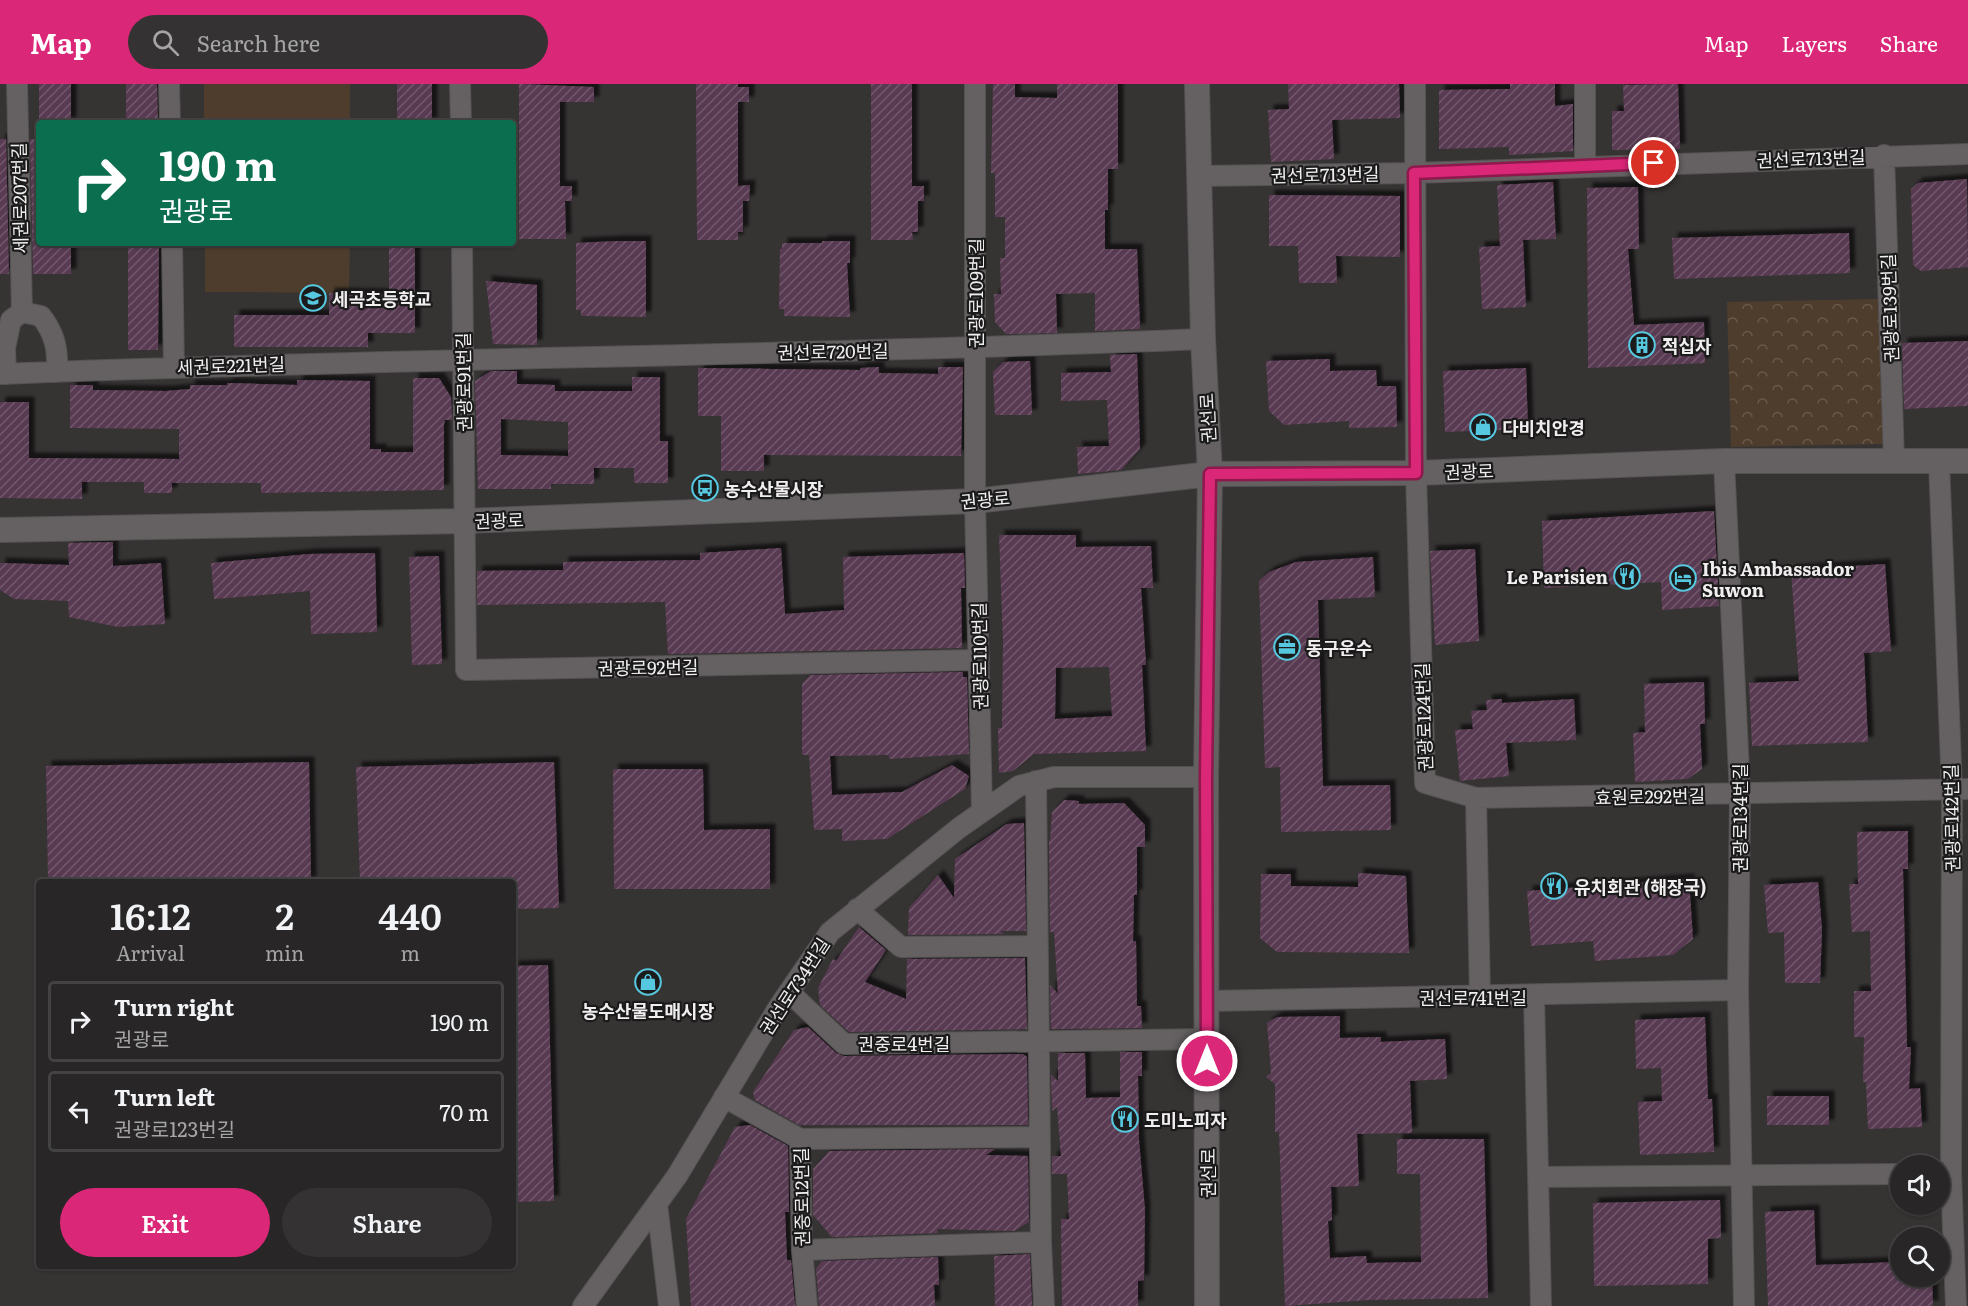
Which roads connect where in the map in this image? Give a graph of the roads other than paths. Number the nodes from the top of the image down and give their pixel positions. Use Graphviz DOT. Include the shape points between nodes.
graph roads {
  1 [pos="17,84"];
  2 [pos="170,84"];
  3 [pos="460,84"];
  4 [pos="975,84"];
  5 [pos="1197,84"];
  6 [pos="1415,84"];
  7 [pos="1585,84"];
  8 [pos="170,120"];
  9 [pos="461,120"];
  10 [pos="1968,154"];
  11 [pos="1884,155"];
  12 [pos="1585,166"];
  13 [pos="1414,173"];
  14 [pos="1198,176"];
  15 [pos="172,246"];
  16 [pos="462,246"];
  17 [pos="22,312"];
  18 [pos="1203,339"];
  19 [pos="975,348"];
  20 [pos="463,358"];
  21 [pos="174,367"];
  22 [pos="57,372"];
  23 [pos="3,374"];
  24 [pos="1724,461"];
  25 [pos="1968,461"];
  26 [pos="1894,462"];
  27 [pos="1940,462"];
  28 [pos="1416,473"];
  29 [pos="1210,474"];
  30 [pos="975,501"];
  31 [pos="465,521"];
  32 [pos="0,530"];
  33 [pos="979,660"];
  34 [pos="1206,777"];
  35 [pos="1036,782"];
  36 [pos="1960,789"];
  37 [pos="1740,794"];
  38 [pos="1476,798"];
  39 [pos="982,811"];
  40 [pos="857,909"];
  41 [pos="1037,946"];
  42 [pos="1738,990"];
  43 [pos="789,992"];
  44 [pos="1480,996"];
  45 [pos="1534,996"];
  46 [pos="1207,1001"];
  47 [pos="1207,1039"];
  48 [pos="1038,1042"];
  49 [pos="724,1097"];
  50 [pos="1040,1137"];
  51 [pos="800,1139"];
  52 [pos="1890,1174"];
  53 [pos="1953,1174"];
  54 [pos="1740,1175"];
  55 [pos="1539,1178"];
  56 [pos="657,1204"];
  57 [pos="1041,1242"];
  58 [pos="802,1250"];
  59 [pos="583,1306"];
  60 [pos="669,1306"];
  61 [pos="807,1306"];
  62 [pos="1044,1306"];
  63 [pos="1207,1306"];
  64 [pos="1541,1306"];
  65 [pos="1744,1306"];
  66 [pos="1956,1306"];
  1 -- 17 [label="street, 세권로207번길"];
  2 -- 8 [label="street"];
  3 -- 9 [label="street"];
  4 -- 19 [label="street, 권광로109번길"];
  5 -- 14 [label="street, 권선로"];
  6 -- 13 [label="street"];
  7 -- 12 [label="street"];
  10 -- 11 [label="street, 권선로713번길"];
  11 -- 12 [label="street, 권선로713번길"];
  11 -- 26 [label="street, 권광로139번길"];
  12 -- 13 [label="street, 권선로713번길"];
  13 -- 14 [label="street, 권선로713번길"];
  13 -- 28 [label="street"];
  14 -- 18 [label="street, 권선로"];
  15 -- 21 [label="street"];
  16 -- 20 [label="street, 권광로91번길"];
  17 -- 22 [label="street" via="41,316 52,330 58,351"];
  17 -- 23 [label="street" via="10,320"];
  18 -- 19 [label="street, 권선로720번길"];
  18 -- 29 [label="street, 권선로"];
  19 -- 20 [label="street, 권선로720번길"];
  19 -- 30 [label="street, 권광로109번길"];
  20 -- 21 [label="street, 세권로221번길"];
  20 -- 31 [label="street, 권광로91번길"];
  21 -- 22 [label="street, 세권로221번길"];
  22 -- 23 [label="street, 세권로221번길"];
  24 -- 26 [label="street, 권광로"];
  24 -- 28 [label="street, 권광로"];
  24 -- 37 [label="street, 권광로134번길"];
  25 -- 27 [label="street, 권광로"];
  26 -- 27 [label="street, 권광로"];
  27 -- 36 [label="street, 권광로142번길"];
  28 -- 29 [label="street, 권광로"];
  28 -- 38 [label="street, 권광로124번길" via="1425,783"];
  29 -- 30 [label="street, 권광로"];
  29 -- 34 [label="street, 권선로"];
  30 -- 31 [label="street, 권광로"];
  30 -- 33 [label="street, 권광로110번길"];
  31 -- 32 [label="street, 권광로"];
  31 -- 33 [label="street, 권광로92번길" via="466,670"];
  33 -- 39 [label="street, 권광로110번길"];
  34 -- 35 [label="street, 권선로734번길" via="1054,777"];
  34 -- 46 [label="street, 권선로"];
  35 -- 39 [label="street, 권선로734번길" via="1019,786"];
  35 -- 41 [label="street"];
  36 -- 37 [label="street, 효원로292번길"];
  36 -- 53 [label="street, 권광로142번길"];
  37 -- 38 [label="street, 효원로292번길"];
  37 -- 42 [label="street, 권광로134번길"];
  38 -- 44 [label="street"];
  39 -- 40 [label="street, 권선로734번길"];
  40 -- 41 [label="street" via="901,947"];
  40 -- 43 [label="street, 권선로734번길" via="830,932"];
  41 -- 48 [label="street"];
  42 -- 45 [label="street, 권선로741번길"];
  42 -- 54 [label="street, 권광로134번길"];
  43 -- 48 [label="street, 권중로4번길" via="844,1044"];
  43 -- 49 [label="street, 권선로734번길"];
  44 -- 45 [label="street, 권선로741번길"];
  44 -- 46 [label="street, 권선로741번길"];
  45 -- 55 [label="street"];
  46 -- 47 [label="street, 권선로"];
  47 -- 48 [label="street"];
  47 -- 63 [label="street, 권선로"];
  48 -- 50 [label="street"];
  49 -- 51 [label="street, 권중로12번길"];
  49 -- 56 [label="street, 권선로734번길"];
  50 -- 51 [label="street"];
  50 -- 57 [label="street"];
  51 -- 58 [label="street, 권중로12번길"];
  52 -- 54 [label="street"];
  53 -- 66 [label="street, 권광로142번길"];
  54 -- 55 [label="street"];
  54 -- 65 [label="street, 권광로134번길"];
  55 -- 64 [label="street"];
  56 -- 59 [label="street, 권선로734번길"];
  56 -- 60 [label="street"];
  57 -- 58 [label="street"];
  57 -- 62 [label="street"];
  58 -- 61 [label="street, 권중로12번길"];
}
